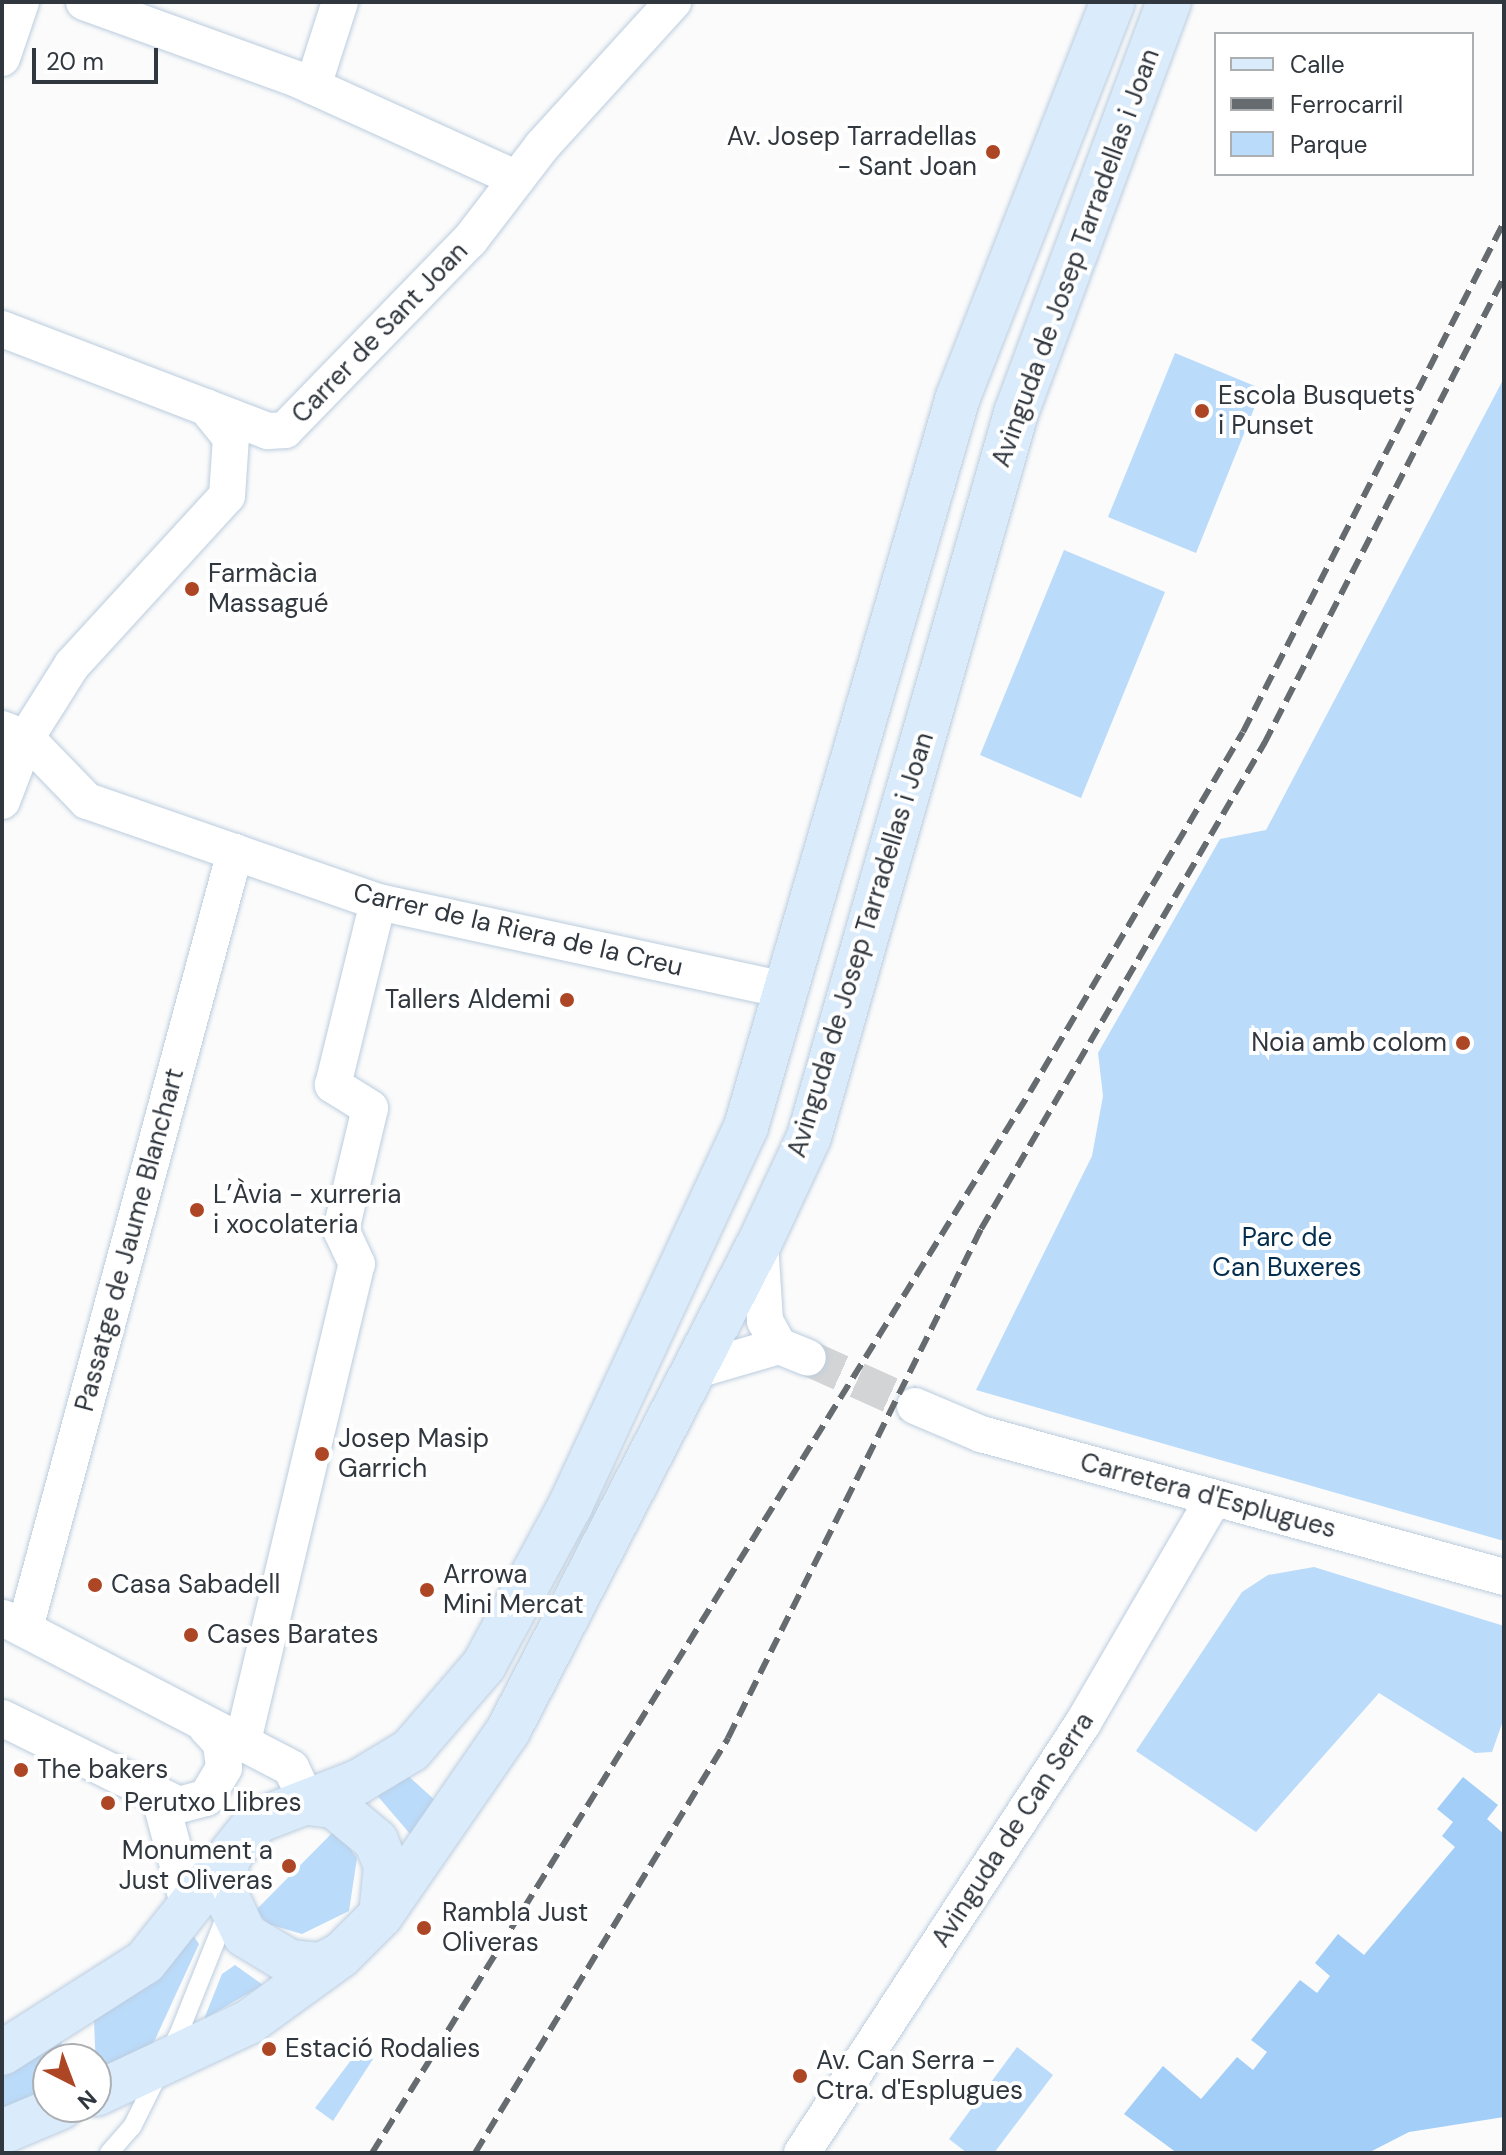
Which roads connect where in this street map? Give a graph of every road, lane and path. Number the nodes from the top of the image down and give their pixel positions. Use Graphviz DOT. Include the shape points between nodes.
graph roads {
  1 [pos="21,2"];
  2 [pos="84,2"];
  3 [pos="340,2"];
  4 [pos="673,2"];
  5 [pos="1113,2"];
  6 [pos="1169,2"];
  7 [pos="2,58"];
  8 [pos="313,86"];
  9 [pos="517,179"];
  10 [pos="3,331"];
  11 [pos="206,407"];
  12 [pos="14,734"];
  13 [pos="2,801"];
  14 [pos="235,852"];
  15 [pos="378,902"];
  16 [pos="788,991"];
  17 [pos="760,1242"];
  18 [pos="690,1372"];
  19 [pos="915,1406"];
  20 [pos="1213,1500"];
  21 [pos="1504,1577"];
  22 [pos="13,1623"];
  23 [pos="2,1718"];
  24 [pos="207,1728"];
  25 [pos="244,1740"];
  26 [pos="159,1795"];
  27 [pos="308,1803"];
  28 [pos="209,1908"];
  29 [pos="381,1915"];
  30 [pos="340,1956"];
  31 [pos="2,2053"];
  32 [pos="161,2069"];
  33 [pos="112,2088"];
  34 [pos="32,2119"];
  35 [pos="2,2132"];
  36 [pos="109,2153"];
  37 [pos="802,2153"];
  1 -- 7 [label="street"];
  2 -- 8 [label="street"];
  3 -- 8 [label="street"];
  4 -- 9 [label="street, Carrer de Sant Joan"];
  5 -- 16 [label="street, Avinguda de Josep Tarradellas i Joan" via="958,397"];
  6 -- 17 [label="street, Avinguda de Josep Tarradellas i Joan" via="1016,413 809,1137"];
  8 -- 9 [label="street"];
  9 -- 11 [label="street, Carrer de Sant Joan" via="470,240 302,419 268,431"];
  10 -- 11 [label="street, Carrer de Sant Joan"];
  11 -- 12 [label="street" via="231,438 227,496"];
  12 -- 13 [label="street"];
  12 -- 14 [label="street, Carrer de la Riera de la Creu" via="87,801"];
  14 -- 15 [label="street, Carrer de la Riera de la Creu"];
  14 -- 22 [label="street, Passatge de Jaume Blanchart"];
  15 -- 16 [label="street, Carrer de la Riera de la Creu"];
  15 -- 25 [label="street" via="333,1085 370,1108 341,1230 357,1264"];
  16 -- 27 [label="street, Avinguda de Josep Tarradellas i Joan" via="746,1127 570,1506 484,1665 411,1750"];
  17 -- 18 [label="street, Avinguda de Josep Tarradellas i Joan"];
  17 -- 18 [label="street" via="759,1293 794,1352"];
  18 -- 29 [label="street, Avinguda de Josep Tarradellas i Joan" via="508,1731"];
  19 -- 20 [label="street, Carretera d'Esplugues" via="981,1434"];
  20 -- 21 [label="street, Carretera d'Esplugues"];
  20 -- 37 [label="street, Avinguda de Can Serra" via="1083,1723"];
  22 -- 24 [label="street"];
  23 -- 26 [label="street"];
  24 -- 25 [label="street"];
  24 -- 26 [label="street" via="225,1755 217,1784 191,1804"];
  25 -- 27 [label="street" via="291,1768"];
  26 -- 28 [label="street"];
  27 -- 28 [label="street, Avinguda de Josep Tarradellas i Joan" via="257,1821 227,1863"];
  27 -- 29 [label="street" via="334,1806 376,1841 386,1866"];
  28 -- 30 [label="street" via="290,1962 321,1965"];
  28 -- 31 [label="street, Avinguda de Josep Tarradellas i Joan" via="122,1982"];
  28 -- 32 [label="lane"];
  29 -- 30 [label="street, Avinguda de Josep Tarradellas i Joan"];
  30 -- 32 [label="street, Avinguda de Josep Tarradellas i Joan" via="249,2022"];
  32 -- 33 [label="street, Avinguda de Josep Tarradellas i Joan"];
  32 -- 36 [label="lane" via="132,2127"];
  34 -- 35 [label="street"];
}
